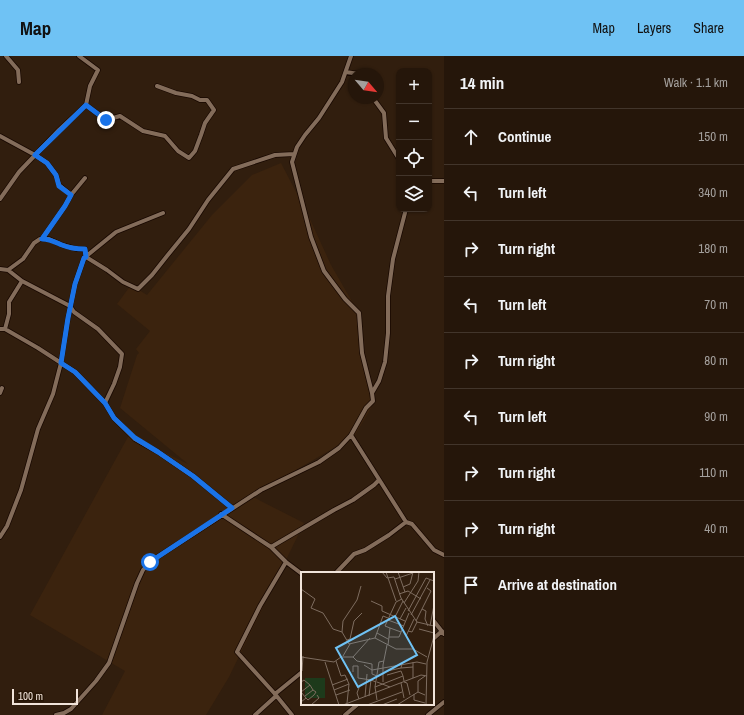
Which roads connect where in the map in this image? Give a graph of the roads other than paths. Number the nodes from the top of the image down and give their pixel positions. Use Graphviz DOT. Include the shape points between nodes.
graph roads {
  1 [pos="6,56"];
  2 [pos="79,56"];
  3 [pos="351,56"];
  4 [pos="346,72"];
  5 [pos="19,82"];
  6 [pos="157,86"];
  7 [pos="377,104"];
  8 [pos="86,105"];
  9 [pos="0,136"];
  10 [pos="294,154"];
  11 [pos="396,154"];
  12 [pos="35,155"];
  13 [pos="85,178"];
  14 [pos="432,181"];
  15 [pos="444,181"];
  16 [pos="71,195"];
  17 [pos="0,199"];
  18 [pos="405,212"];
  19 [pos="163,213"];
  20 [pos="42,239"];
  21 [pos="86,257"];
  22 [pos="0,269"];
  23 [pos="8,270"];
  24 [pos="22,281"];
  25 [pos="70,306"];
  26 [pos="0,329"];
  27 [pos="5,329"];
  28 [pos="61,363"];
  29 [pos="2,388"];
  30 [pos="0,393"];
  31 [pos="372,393"];
  32 [pos="105,403"];
  33 [pos="351,435"];
  34 [pos="379,480"];
  35 [pos="232,508"];
  36 [pos="222,514"];
  37 [pos="406,522"];
  38 [pos="0,537"];
  39 [pos="271,548"];
  40 [pos="444,555"];
  41 [pos="286,562"];
  42 [pos="337,572"];
  43 [pos="301,573"];
  44 [pos="434,621"];
  45 [pos="443,633"];
  46 [pos="434,639"];
  47 [pos="301,673"];
  48 [pos="276,695"];
  49 [pos="444,702"];
  50 [pos="357,705"];
  51 [pos="433,711"];
  52 [pos="56,715"];
  53 [pos="255,715"];
  54 [pos="292,715"];
  55 [pos="345,715"];
  56 [pos="428,715"];
  57 [pos="436,715"];
  1 -- 5 [label="street" via="18,70"];
  2 -- 8 [label="street" via="98,70 90,86"];
  3 -- 4 [label="street"];
  4 -- 10 [label="street" via="336,93 320,118 296,147"];
  6 -- 8 [label="street" via="207,100 214,110 205,123 195,151 188,158 165,136 143,131 120,116 106,120"];
  7 -- 11 [label="street" via="384,113 386,138"];
  8 -- 12 [label="street"];
  9 -- 12 [label="street"];
  10 -- 21 [label="street" via="275,155 233,169 189,229 138,290"];
  10 -- 31 [label="street" via="294,172 311,237 324,271 345,299 359,312 362,353"];
  12 -- 16 [label="street" via="47,163 56,175 59,186"];
  12 -- 17 [label="street"];
  13 -- 16 [label="street"];
  14 -- 15 [label="street"];
  16 -- 20 [label="street"];
  18 -- 31 [label="street" via="393,259 388,296 385,362"];
  19 -- 21 [label="street" via="116,232"];
  20 -- 21 [label="street" via="85,249"];
  20 -- 23 [label="street" via="34,243 23,259"];
  21 -- 25 [label="street" via="75,284"];
  22 -- 23 [label="street"];
  23 -- 24 [label="street"];
  24 -- 25 [label="street"];
  24 -- 27 [label="street" via="9,302"];
  25 -- 28 [label="street"];
  25 -- 32 [label="street" via="74,312 98,329 122,354 120,367"];
  26 -- 27 [label="street"];
  27 -- 28 [label="street"];
  28 -- 32 [label="street" via="75,372"];
  28 -- 38 [label="street" via="53,394 38,429 21,490"];
  29 -- 30 [label="street"];
  31 -- 33 [label="street" via="373,401 366,408"];
  32 -- 35 [label="street" via="114,418 135,438 193,476"];
  33 -- 34 [label="street"];
  33 -- 35 [label="street" via="339,448 319,462 261,490"];
  34 -- 37 [label="street"];
  34 -- 39 [label="street" via="353,500"];
  35 -- 36 [label="street"];
  36 -- 39 [label="street"];
  36 -- 52 [label="street" via="146,566 137,583 109,663 71,709"];
  37 -- 40 [label="street" via="412,524 434,550"];
  37 -- 42 [label="street" via="365,550 354,554"];
  39 -- 41 [label="street"];
  41 -- 43 [label="street"];
  41 -- 48 [label="street" via="237,652"];
  44 -- 45 [label="street"];
  45 -- 46 [label="street"];
  47 -- 48 [label="street"];
  48 -- 53 [label="street"];
  48 -- 54 [label="street"];
  49 -- 51 [label="street"];
  50 -- 55 [label="street"];
  51 -- 56 [label="street"];
  51 -- 57 [label="street"];
}
